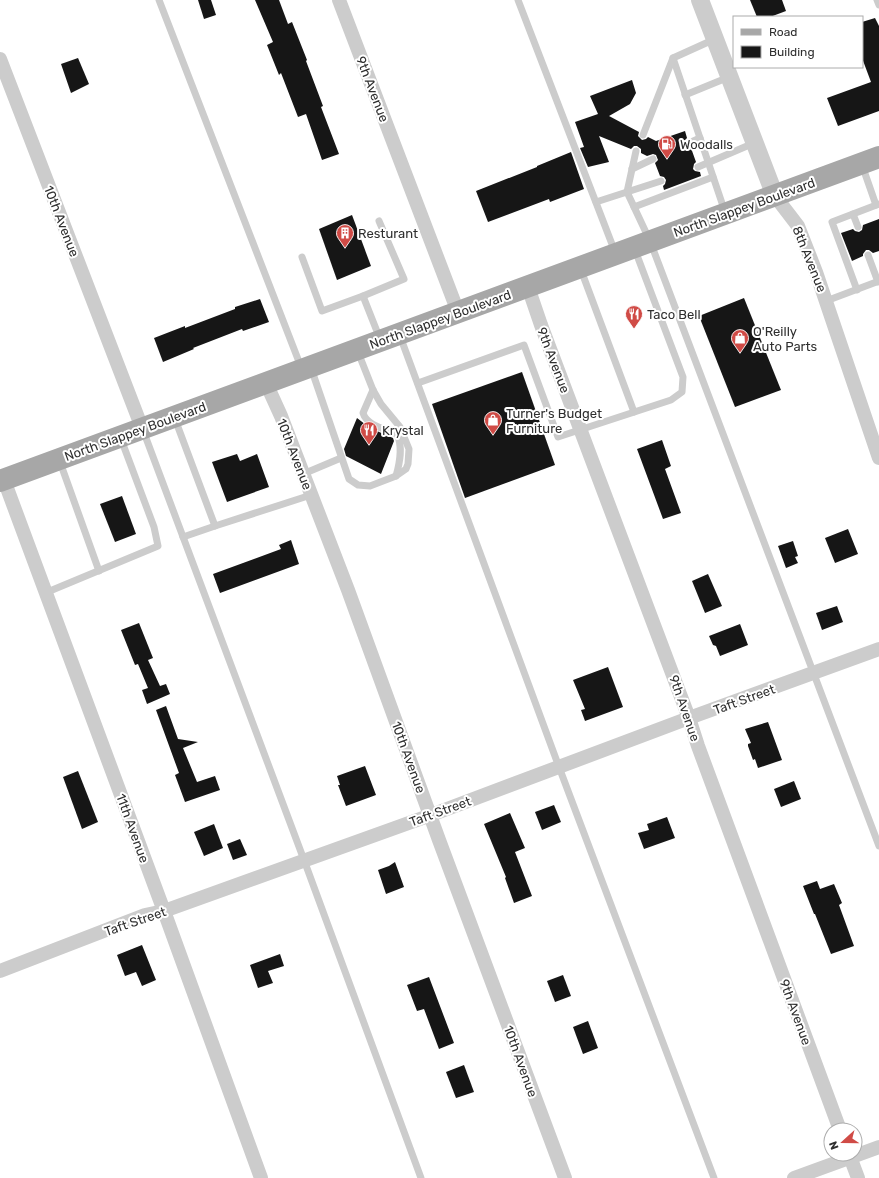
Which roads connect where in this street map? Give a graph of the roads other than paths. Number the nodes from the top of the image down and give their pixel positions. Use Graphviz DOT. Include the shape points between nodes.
graph roads {
  1 [pos="159,0"];
  2 [pos="339,0"];
  3 [pos="518,0"];
  4 [pos="700,0"];
  5 [pos="877,0"];
  6 [pos="879,5"];
  7 [pos="714,39"];
  8 [pos="673,58"];
  9 [pos="0,59"];
  10 [pos="729,77"];
  11 [pos="686,95"];
  12 [pos="643,134"];
  13 [pos="700,138"];
  14 [pos="689,143"];
  15 [pos="754,143"];
  16 [pos="636,151"];
  17 [pos="653,159"];
  18 [pos="870,160"];
  19 [pos="708,162"];
  20 [pos="698,167"];
  21 [pos="632,169"];
  22 [pos="714,177"];
  23 [pos="661,181"];
  24 [pos="627,192"];
  25 [pos="775,196"];
  26 [pos="596,202"];
  27 [pos="877,204"];
  28 [pos="634,207"];
  29 [pos="726,214"];
  30 [pos="853,214"];
  31 [pos="379,220"];
  32 [pos="858,227"];
  33 [pos="633,248"];
  34 [pos="868,255"];
  35 [pos="302,256"];
  36 [pos="580,267"];
  37 [pos="878,281"];
  38 [pos="528,287"];
  39 [pos="857,290"];
  40 [pos="363,296"];
  41 [pos="826,300"];
  42 [pos="458,312"];
  43 [pos="390,337"];
  44 [pos="357,350"];
  45 [pos="306,368"];
  46 [pos="266,383"];
  47 [pos="418,383"];
  48 [pos="372,390"];
  49 [pos="634,412"];
  50 [pos="174,416"];
  51 [pos="142,428"];
  52 [pos="580,430"];
  53 [pos="120,437"];
  54 [pos="341,458"];
  55 [pos="879,458"];
  56 [pos="59,459"];
  57 [pos="303,474"];
  58 [pos="396,476"];
  59 [pos="2,480"];
  60 [pos="311,494"];
  61 [pos="214,526"];
  62 [pos="183,537"];
  63 [pos="99,571"];
  64 [pos="45,593"];
  65 [pos="879,649"];
  66 [pos="814,673"];
  67 [pos="689,718"];
  68 [pos="559,767"];
  69 [pos="431,815"];
  70 [pos="879,846"];
  71 [pos="304,860"];
  72 [pos="164,911"];
  73 [pos="0,971"];
  74 [pos="837,1122"];
  75 [pos="879,1147"];
  76 [pos="863,1152"];
  77 [pos="834,1162"];
  78 [pos="851,1162"];
  79 [pos="261,1178"];
  80 [pos="421,1178"];
  81 [pos="565,1178"];
  82 [pos="714,1178"];
  83 [pos="794,1178"];
  84 [pos="858,1178"];
  1 -- 45 [label="lane"];
  2 -- 42 [label="street, 9th Avenue"];
  3 -- 26 [label="lane"];
  4 -- 7 [label="street, 8th Avenue"];
  5 -- 6 [label="lane"];
  7 -- 8 [label="lane"];
  7 -- 10 [label="street, 8th Avenue"];
  8 -- 11 [label="lane"];
  8 -- 12 [label="lane"];
  9 -- 51 [label="street, 10th Avenue"];
  10 -- 11 [label="lane"];
  10 -- 15 [label="street, 8th Avenue"];
  11 -- 13 [label="lane"];
  13 -- 14 [label="lane"];
  13 -- 19 [label="lane"];
  15 -- 19 [label="lane"];
  15 -- 25 [label="street, 8th Avenue"];
  16 -- 21 [label="lane"];
  17 -- 21 [label="lane"];
  18 -- 25 [label="main road, North Slappey Boulevard"];
  18 -- 27 [label="lane"];
  19 -- 20 [label="lane"];
  19 -- 22 [label="lane"];
  21 -- 24 [label="lane"];
  22 -- 28 [label="lane"];
  22 -- 29 [label="lane"];
  23 -- 24 [label="lane"];
  24 -- 26 [label="lane"];
  24 -- 28 [label="lane"];
  25 -- 29 [label="main road, North Slappey Boulevard"];
  25 -- 41 [label="street, 8th Avenue" via="798,226"];
  26 -- 33 [label="lane"];
  27 -- 30 [label="lane"];
  28 -- 33 [label="lane"];
  29 -- 33 [label="main road, North Slappey Boulevard"];
  30 -- 32 [label="lane"];
  30 -- 39 [label="lane" via="832,222"];
  31 -- 40 [label="lane" via="404,279"];
  33 -- 36 [label="main road, North Slappey Boulevard"];
  33 -- 49 [label="lane" via="683,377 682,392 671,400"];
  33 -- 66 [label="lane"];
  34 -- 37 [label="lane"];
  35 -- 40 [label="lane" via="322,311"];
  36 -- 38 [label="main road, North Slappey Boulevard"];
  36 -- 49 [label="lane"];
  37 -- 39 [label="lane"];
  38 -- 42 [label="main road, North Slappey Boulevard"];
  38 -- 52 [label="street, 9th Avenue"];
  39 -- 41 [label="lane"];
  40 -- 43 [label="lane"];
  41 -- 55 [label="street, 8th Avenue"];
  42 -- 43 [label="main road, North Slappey Boulevard"];
  43 -- 44 [label="main road, North Slappey Boulevard"];
  43 -- 47 [label="lane"];
  44 -- 45 [label="main road, North Slappey Boulevard"];
  44 -- 48 [label="lane"];
  45 -- 46 [label="main road, North Slappey Boulevard"];
  45 -- 54 [label="lane"];
  46 -- 50 [label="main road, North Slappey Boulevard"];
  46 -- 57 [label="street, 10th Avenue"];
  47 -- 52 [label="lane" via="524,345 558,437"];
  47 -- 68 [label="lane"];
  48 -- 58 [label="lane" via="400,427 409,449 406,469"];
  48 -- 58 [label="lane" via="363,413 364,417 368,422 397,434 400,440 400,464"];
  49 -- 52 [label="lane"];
  50 -- 51 [label="main road, North Slappey Boulevard"];
  50 -- 61 [label="lane"];
  51 -- 53 [label="main road, North Slappey Boulevard"];
  51 -- 62 [label="lane"];
  52 -- 67 [label="street, 9th Avenue"];
  53 -- 56 [label="main road, North Slappey Boulevard"];
  53 -- 63 [label="lane" via="154,527 158,546"];
  54 -- 57 [label="lane"];
  54 -- 58 [label="lane" via="349,479 358,486 370,486"];
  56 -- 59 [label="main road, North Slappey Boulevard"];
  56 -- 63 [label="lane"];
  57 -- 60 [label="street, 10th Avenue"];
  59 -- 64 [label="street, 11th Avenue"];
  60 -- 61 [label="lane"];
  60 -- 69 [label="street, 10th Avenue"];
  61 -- 62 [label="lane"];
  62 -- 71 [label="lane"];
  63 -- 64 [label="lane"];
  64 -- 72 [label="street, 11th Avenue"];
  65 -- 66 [label="street, Taft Street"];
  66 -- 67 [label="street, Taft Street"];
  66 -- 70 [label="lane"];
  67 -- 68 [label="street, Taft Street"];
  67 -- 74 [label="street, 9th Avenue"];
  68 -- 69 [label="street, Taft Street"];
  68 -- 82 [label="lane"];
  69 -- 71 [label="street, Taft Street"];
  69 -- 81 [label="street, 10th Avenue"];
  71 -- 72 [label="street, Taft Street"];
  71 -- 80 [label="lane"];
  72 -- 73 [label="street, Taft Street" via="145,915"];
  72 -- 79 [label="street, 11th Avenue"];
  75 -- 76 [label="street"];
  77 -- 83 [label="street"];
  78 -- 84 [label="street"];
}
